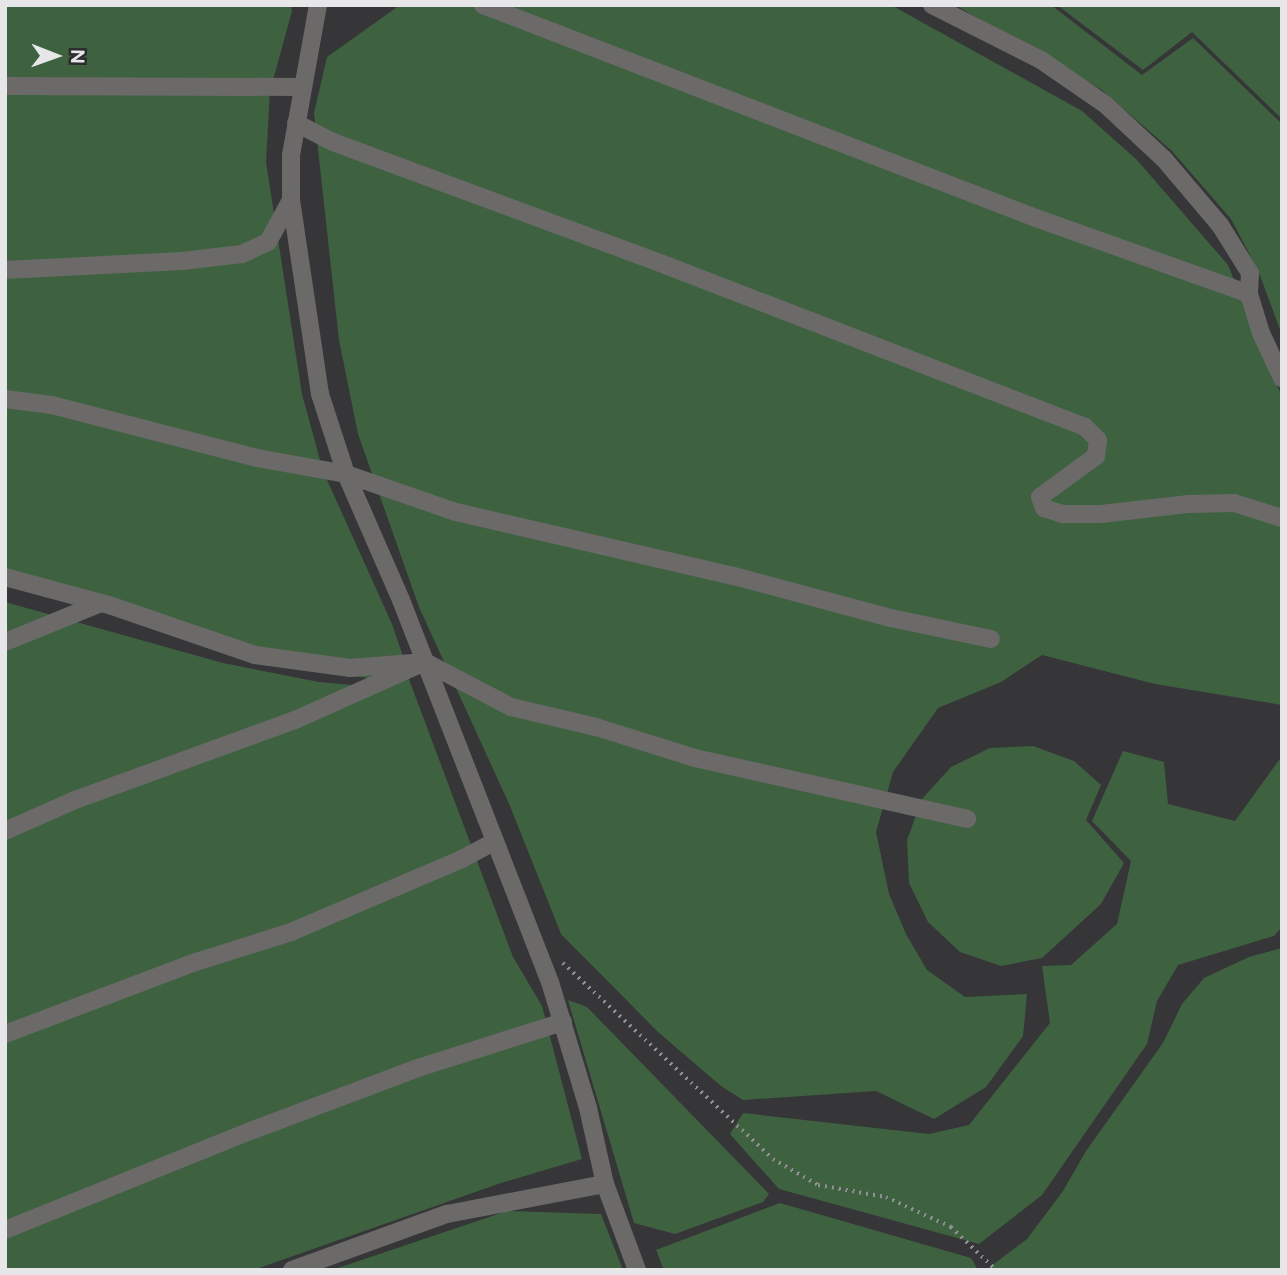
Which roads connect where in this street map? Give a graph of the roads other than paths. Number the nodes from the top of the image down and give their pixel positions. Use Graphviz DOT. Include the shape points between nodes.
graph roads {
  1 [pos="318,5"];
  2 [pos="483,5"];
  3 [pos="932,5"];
  4 [pos="5,86"];
  5 [pos="302,87"];
  6 [pos="296,123"];
  7 [pos="291,200"];
  8 [pos="5,270"];
  9 [pos="1249,295"];
  10 [pos="1282,378"];
  11 [pos="5,399"];
  12 [pos="346,474"];
  13 [pos="1282,518"];
  14 [pos="5,577"];
  15 [pos="100,603"];
  16 [pos="991,639"];
  17 [pos="5,642"];
  18 [pos="425,662"];
  19 [pos="967,820"];
  20 [pos="5,831"];
  21 [pos="494,842"];
  22 [pos="563,1022"];
  23 [pos="5,1034"];
  24 [pos="605,1184"];
  25 [pos="5,1230"];
  26 [pos="292,1270"];
  27 [pos="637,1270"];
  1 -- 5 [label="street"];
  2 -- 9 [label="street"];
  3 -- 9 [label="street" via="1041,60 1106,105 1164,159 1220,225 1250,273"];
  4 -- 5 [label="street"];
  5 -- 6 [label="street"];
  6 -- 7 [label="street"];
  6 -- 13 [label="street" via="333,142 1085,427 1098,440 1096,456 1040,497 1044,508 1063,514 1101,514 1234,503"];
  7 -- 8 [label="street" via="268,242 242,254"];
  7 -- 12 [label="street" via="320,394"];
  9 -- 10 [label="street"];
  11 -- 12 [label="street" via="52,405 257,458"];
  12 -- 16 [label="street" via="456,512"];
  12 -- 18 [label="street"];
  14 -- 15 [label="street"];
  15 -- 17 [label="street"];
  15 -- 18 [label="street" via="255,655 350,668"];
  18 -- 19 [label="street" via="511,707 695,758"];
  18 -- 20 [label="street" via="295,720 75,800"];
  18 -- 21 [label="street"];
  21 -- 22 [label="street"];
  21 -- 23 [label="street" via="291,932 120,989"];
  22 -- 24 [label="street"];
  22 -- 25 [label="street" via="421,1067"];
  24 -- 26 [label="street" via="447,1214"];
  24 -- 27 [label="street"];
}
